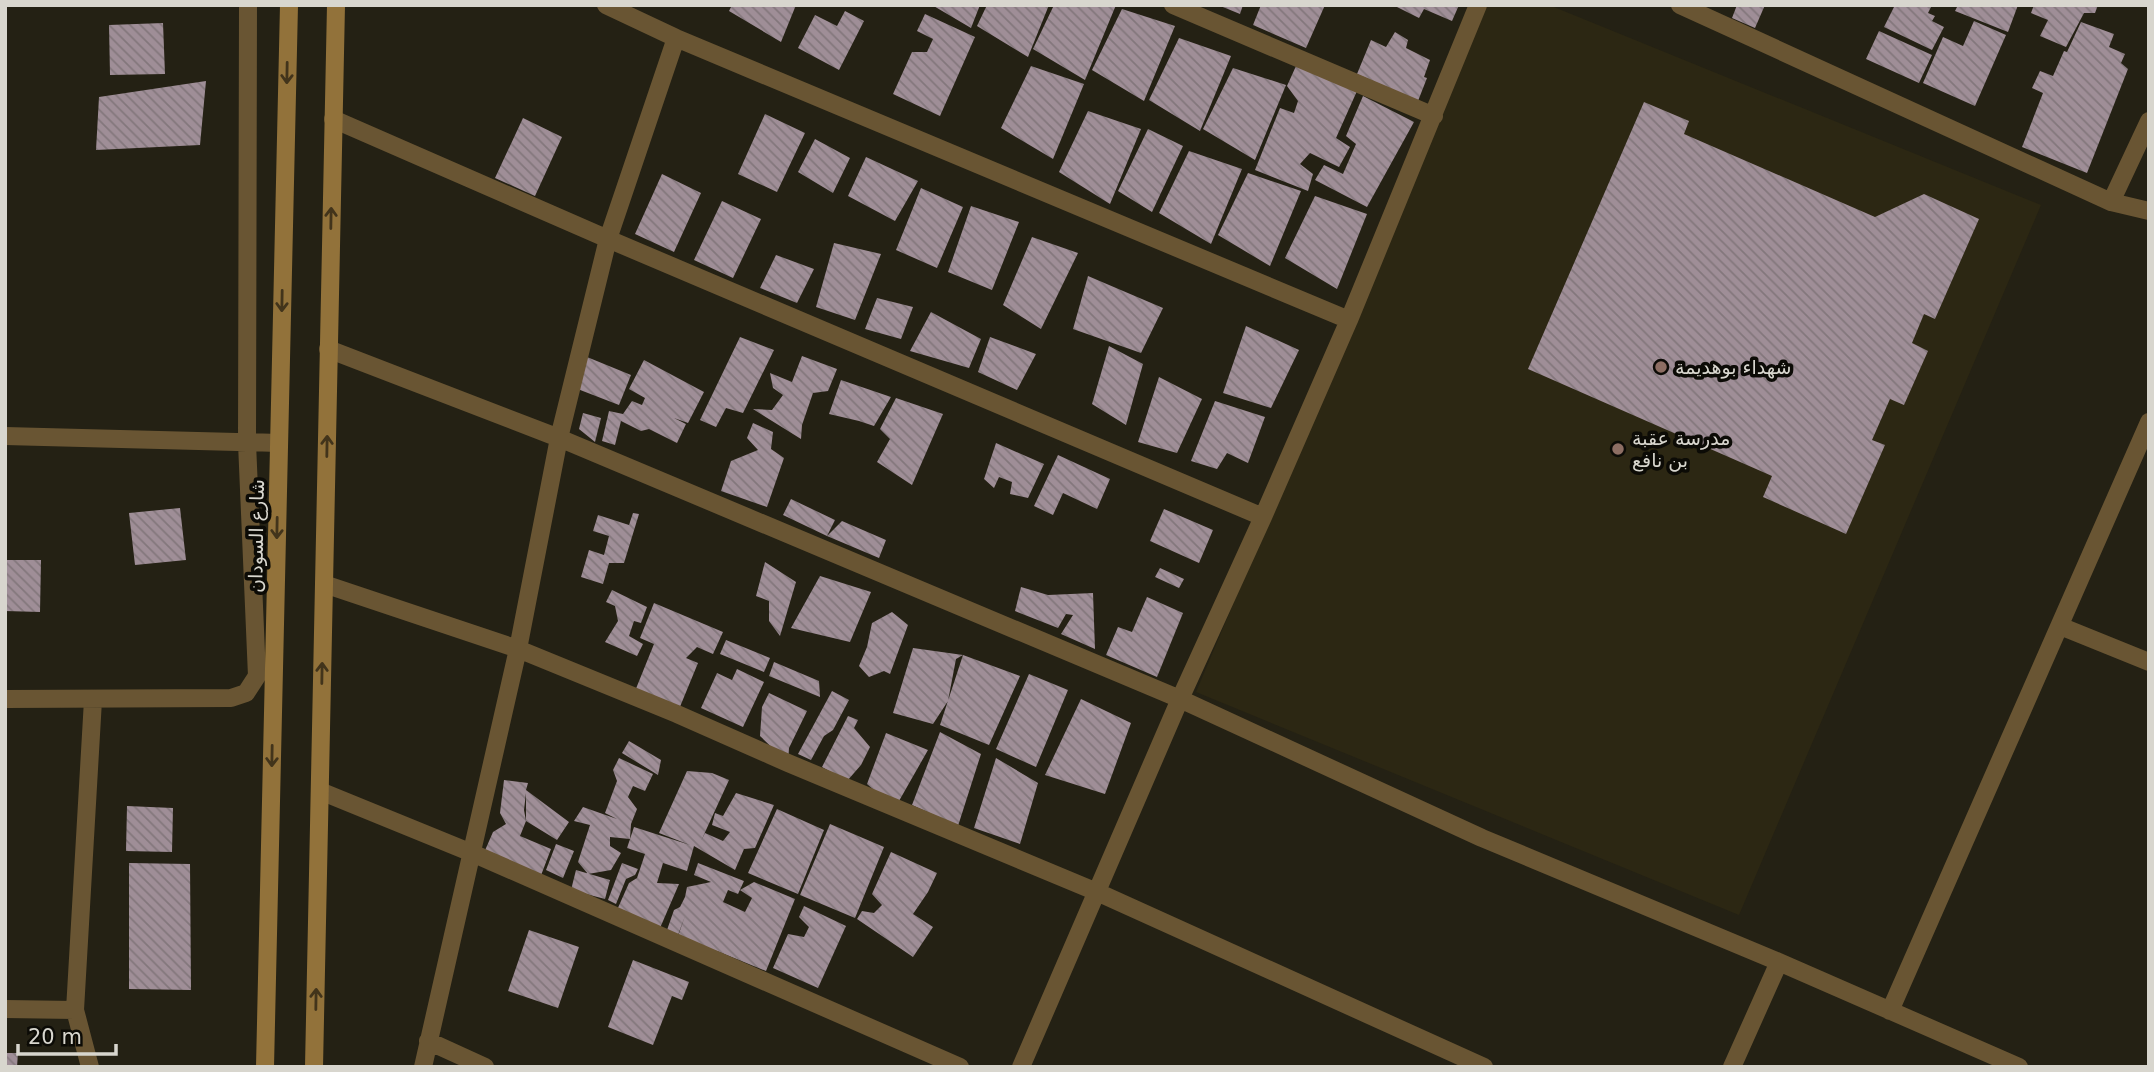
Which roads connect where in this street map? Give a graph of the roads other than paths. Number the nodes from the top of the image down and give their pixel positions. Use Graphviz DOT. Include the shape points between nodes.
graph roads {
  1 [pos="248,5"];
  2 [pos="289,5"];
  3 [pos="336,5"];
  4 [pos="606,5"];
  5 [pos="1173,5"];
  6 [pos="1478,5"];
  7 [pos="1680,5"];
  8 [pos="676,38"];
  9 [pos="1434,116"];
  10 [pos="333,119"];
  11 [pos="2149,121"];
  12 [pos="2111,202"];
  13 [pos="2149,211"];
  14 [pos="608,239"];
  15 [pos="1349,320"];
  16 [pos="328,349"];
  17 [pos="2149,422"];
  18 [pos="5,436"];
  19 [pos="559,438"];
  20 [pos="247,443"];
  21 [pos="279,443"];
  22 [pos="1264,517"];
  23 [pos="324,584"];
  24 [pos="2060,625"];
  25 [pos="518,649"];
  26 [pos="2149,662"];
  27 [pos="5,699"];
  28 [pos="1180,699"];
  29 [pos="93,700"];
  30 [pos="320,791"];
  31 [pos="472,853"];
  32 [pos="1097,892"];
  33 [pos="1779,962"];
  34 [pos="5,1009"];
  35 [pos="75,1010"];
  36 [pos="1889,1012"];
  37 [pos="428,1041"];
  38 [pos="90,1067"];
  39 [pos="265,1067"];
  40 [pos="314,1067"];
  41 [pos="423,1067"];
  42 [pos="485,1067"];
  43 [pos="960,1067"];
  44 [pos="1021,1067"];
  45 [pos="1484,1067"];
  46 [pos="1732,1067"];
  47 [pos="2019,1067"];
  1 -- 20 [label="street"];
  2 -- 21 [label="main road, شارع السودان, one-way"];
  3 -- 10 [label="main road"];
  4 -- 8 [label="street"];
  5 -- 9 [label="street"];
  6 -- 9 [label="street"];
  7 -- 12 [label="street"];
  8 -- 14 [label="street"];
  8 -- 15 [label="street"];
  9 -- 15 [label="street"];
  10 -- 14 [label="street"];
  16 -- 10 [label="main road, one-way"];
  11 -- 12 [label="street"];
  12 -- 13 [label="street"];
  14 -- 19 [label="street"];
  14 -- 22 [label="street"];
  15 -- 22 [label="street"];
  16 -- 19 [label="street"];
  23 -- 16 [label="main road, one-way"];
  17 -- 24 [label="street"];
  18 -- 20 [label="street"];
  19 -- 25 [label="street"];
  19 -- 28 [label="street"];
  20 -- 21 [label="street"];
  20 -- 29 [label="street" via="257,676 246,693 231,698"];
  21 -- 39 [label="main road, شارع السودان, one-way"];
  22 -- 28 [label="street"];
  23 -- 25 [label="street"];
  30 -- 23 [label="main road, one-way"];
  24 -- 26 [label="street"];
  24 -- 36 [label="street"];
  25 -- 31 [label="street"];
  25 -- 32 [label="street"];
  27 -- 29 [label="street"];
  28 -- 32 [label="street"];
  28 -- 33 [label="street" via="1482,838"];
  29 -- 35 [label="street"];
  30 -- 31 [label="street"];
  40 -- 30 [label="main road, one-way"];
  31 -- 37 [label="street"];
  31 -- 43 [label="street"];
  32 -- 44 [label="street"];
  32 -- 45 [label="street"];
  33 -- 36 [label="street"];
  33 -- 46 [label="street"];
  34 -- 35 [label="street"];
  35 -- 38 [label="street"];
  36 -- 47 [label="street"];
  37 -- 41 [label="street"];
  37 -- 42 [label="street"];
}
